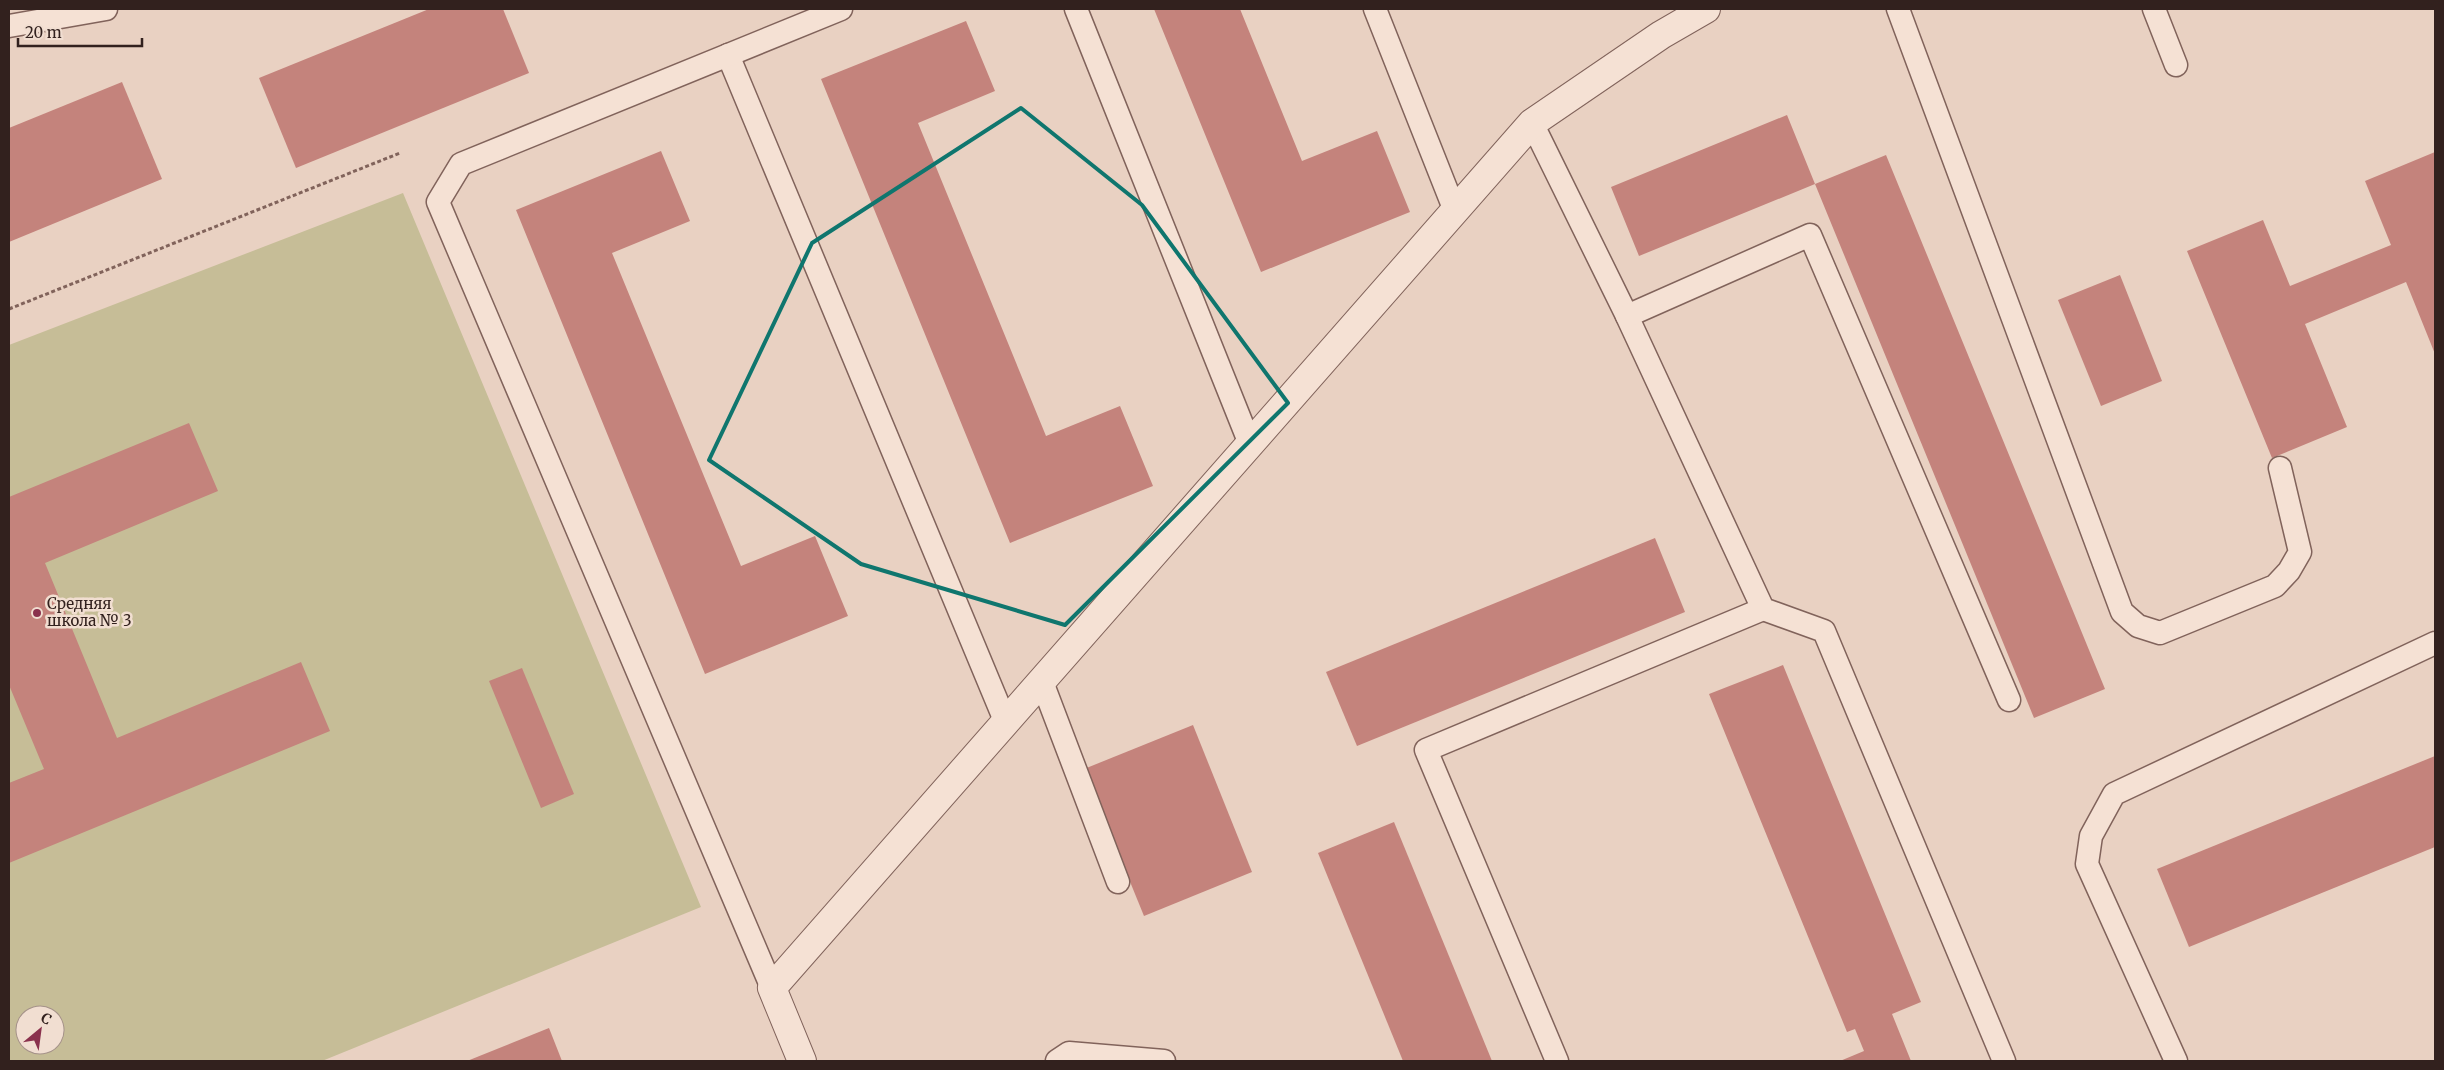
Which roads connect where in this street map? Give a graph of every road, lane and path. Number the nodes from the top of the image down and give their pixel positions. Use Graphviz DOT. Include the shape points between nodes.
graph roads {
  1 [pos="106,9"];
  2 [pos="841,9"];
  3 [pos="1076,9"];
  4 [pos="1375,9"];
  5 [pos="1706,9"];
  6 [pos="1898,9"];
  7 [pos="2154,9"];
  8 [pos="9,26"];
  9 [pos="728,55"];
  10 [pos="2176,65"];
  11 [pos="1532,123"];
  12 [pos="400,153"];
  13 [pos="1455,211"];
  14 [pos="9,309"];
  15 [pos="1627,316"];
  16 [pos="1250,444"];
  17 [pos="2280,468"];
  18 [pos="1763,609"];
  19 [pos="2435,643"];
  20 [pos="1042,682"];
  21 [pos="2009,700"];
  22 [pos="1006,723"];
  23 [pos="1118,882"];
  24 [pos="772,988"];
  25 [pos="802,1061"];
  26 [pos="1057,1061"];
  27 [pos="1164,1061"];
  28 [pos="1557,1061"];
  29 [pos="2004,1061"];
  30 [pos="2176,1061"];
  1 -- 8 [label="lane"];
  2 -- 9 [label="lane"];
  3 -- 16 [label="lane"];
  4 -- 13 [label="lane"];
  5 -- 11 [label="street" via="1661,34"];
  6 -- 17 [label="lane" via="2122,612 2138,626 2160,633 2275,586 2300,552"];
  7 -- 10 [label="lane"];
  9 -- 22 [label="lane"];
  9 -- 24 [label="lane" via="461,164 438,202"];
  11 -- 13 [label="street"];
  11 -- 15 [label="lane"];
  12 -- 14 [label="path"];
  13 -- 16 [label="street"];
  15 -- 18 [label="lane"];
  15 -- 21 [label="lane" via="1810,235"];
  16 -- 20 [label="street"];
  18 -- 28 [label="lane" via="1426,750"];
  18 -- 29 [label="lane" via="1824,631"];
  19 -- 30 [label="lane" via="2114,794 2091,836 2087,864"];
  20 -- 22 [label="street"];
  20 -- 23 [label="lane"];
  22 -- 24 [label="street"];
  24 -- 25 [label="street"];
  26 -- 27 [label="lane" via="1069,1053"];
}
